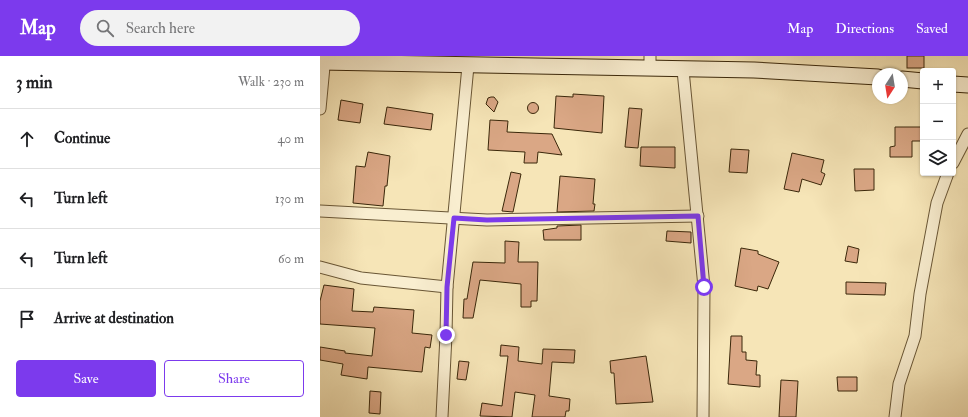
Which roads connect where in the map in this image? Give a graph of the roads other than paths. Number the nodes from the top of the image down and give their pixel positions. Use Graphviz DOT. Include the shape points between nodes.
graph roads {
  1 [pos="323,60"];
  2 [pos="496,61"];
  3 [pos="650,62"];
  4 [pos="468,66"];
  5 [pos="683,70"];
  6 [pos="872,77"];
  7 [pos="908,80"];
  8 [pos="920,81"];
  9 [pos="320,109"];
  10 [pos="968,134"];
  11 [pos="956,157"];
  12 [pos="947,176"];
  13 [pos="320,211"];
  14 [pos="698,216"];
  15 [pos="454,218"];
  16 [pos="320,267"];
  17 [pos="447,287"];
  18 [pos="442,417"];
  19 [pos="703,417"];
  20 [pos="895,417"];
  1 -- 4 [label="main road"];
  1 -- 9 [label="street"];
  2 -- 3 [label="main road"];
  2 -- 4 [label="main road"];
  3 -- 5 [label="main road"];
  4 -- 15 [label="street"];
  5 -- 6 [label="main road" via="754,70"];
  5 -- 14 [label="street"];
  7 -- 8 [label="main road"];
  10 -- 11 [label="street"];
  12 -- 20 [label="street" via="937,203 915,336 899,384"];
  13 -- 15 [label="street"];
  14 -- 15 [label="street" via="487,220"];
  14 -- 19 [label="street" via="704,287"];
  15 -- 17 [label="street"];
  16 -- 17 [label="street" via="361,278"];
  17 -- 18 [label="street"];
}
